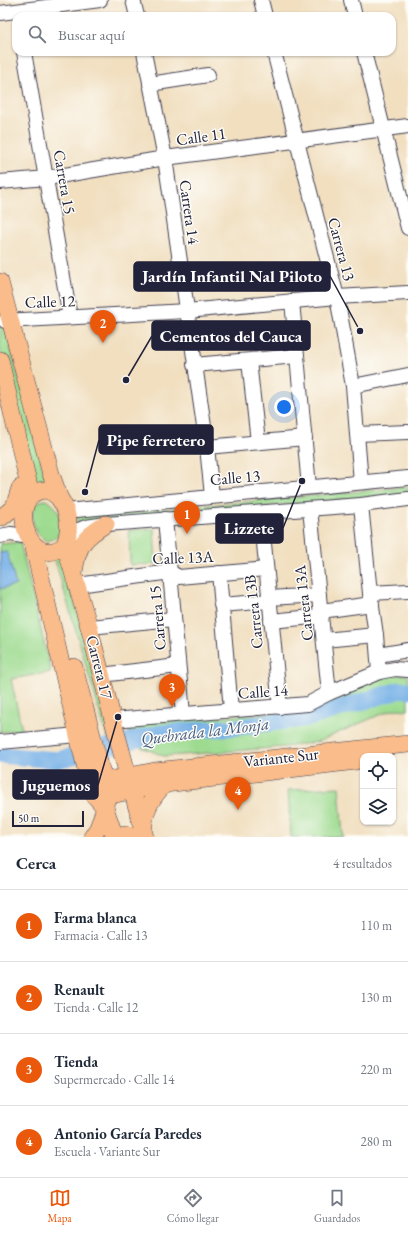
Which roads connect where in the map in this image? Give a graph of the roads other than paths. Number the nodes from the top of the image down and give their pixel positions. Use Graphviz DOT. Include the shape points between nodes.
graph roads {
  1 [pos="100,0"];
  2 [pos="134,0"];
  3 [pos="261,0"];
  4 [pos="351,0"];
  5 [pos="17,9"];
  6 [pos="136,12"];
  7 [pos="264,12"];
  8 [pos="354,12"];
  9 [pos="0,13"];
  10 [pos="25,56"];
  11 [pos="145,56"];
  12 [pos="275,56"];
  13 [pos="365,56"];
  14 [pos="208,75"];
  15 [pos="150,84"];
  16 [pos="408,126"];
  17 [pos="383,129"];
  18 [pos="296,140"];
  19 [pos="165,158"];
  20 [pos="47,178"];
  21 [pos="0,182"];
  22 [pos="408,228"];
  23 [pos="0,282"];
  24 [pos="408,293"];
  25 [pos="337,297"];
  26 [pos="0,300"];
  27 [pos="292,301"];
  28 [pos="187,311"];
  29 [pos="70,318"];
  30 [pos="8,320"];
  31 [pos="297,356"];
  32 [pos="0,360"];
  33 [pos="249,361"];
  34 [pos="194,365"];
  35 [pos="408,375"];
  36 [pos="353,386"];
  37 [pos="0,403"];
  38 [pos="408,432"];
  39 [pos="357,434"];
  40 [pos="305,438"];
  41 [pos="258,442"];
  42 [pos="408,442"];
  43 [pos="207,447"];
  44 [pos="408,478"];
  45 [pos="361,482"];
  46 [pos="309,487"];
  47 [pos="212,496"];
  48 [pos="25,500"];
  49 [pos="408,500"];
  50 [pos="60,502"];
  51 [pos="361,505"];
  52 [pos="310,509"];
  53 [pos="261,513"];
  54 [pos="1,517"];
  55 [pos="165,519"];
  56 [pos="106,524"];
  57 [pos="0,536"];
  58 [pos="67,539"];
  59 [pos="35,544"];
  60 [pos="266,569"];
  61 [pos="170,572"];
  62 [pos="218,573"];
  63 [pos="76,580"];
  64 [pos="408,591"];
  65 [pos="319,595"];
  66 [pos="371,599"];
  67 [pos="269,600"];
  68 [pos="221,604"];
  69 [pos="321,614"];
  70 [pos="174,619"];
  71 [pos="272,621"];
  72 [pos="89,627"];
  73 [pos="376,635"];
  74 [pos="324,640"];
  75 [pos="408,650"];
  76 [pos="378,655"];
  77 [pos="178,666"];
  78 [pos="408,670"];
  79 [pos="379,672"];
  80 [pos="101,675"];
  81 [pos="329,693"];
  82 [pos="280,707"];
  83 [pos="231,710"];
  84 [pos="183,714"];
  85 [pos="115,726"];
  86 [pos="83,738"];
  87 [pos="0,742"];
  88 [pos="408,744"];
  89 [pos="122,755"];
  90 [pos="408,755"];
  91 [pos="396,757"];
  92 [pos="360,760"];
  93 [pos="92,764"];
  94 [pos="160,777"];
  95 [pos="130,783"];
  96 [pos="105,795"];
  97 [pos="141,836"];
  98 [pos="92,837"];
  99 [pos="113,837"];
  1 -- 5 [label="street"];
  2 -- 6 [label="street"];
  3 -- 7 [label="street"];
  4 -- 8 [label="street"];
  5 -- 9 [label="street"];
  10 -- 20 [label="street, Carrera 15"];
  11 -- 15 [label="street, Carrera 14"];
  12 -- 18 [label="street, Carrera 13"];
  13 -- 17 [label="street"];
  14 -- 15 [label="street"];
  15 -- 19 [label="street, Carrera 14"];
  16 -- 17 [label="street, Calle 11"];
  17 -- 18 [label="street, Calle 11"];
  17 -- 22 [label="street"];
  18 -- 19 [label="street, Calle 11"];
  18 -- 25 [label="street, Carrera 13"];
  19 -- 20 [label="street, Calle 11"];
  19 -- 28 [label="street, Carrera 14"];
  20 -- 21 [label="street, Calle 11"];
  20 -- 29 [label="street, Carrera 15"];
  23 -- 30 [label="main road"];
  24 -- 25 [label="street, Calle 12"];
  25 -- 27 [label="street, Calle 12"];
  25 -- 36 [label="street, Carrera 13"];
  26 -- 30 [label="main road"];
  27 -- 28 [label="street, Calle 12"];
  27 -- 31 [label="street"];
  28 -- 29 [label="street, Calle 12"];
  28 -- 34 [label="street, Carrera 14"];
  29 -- 30 [label="street, Calle 12"];
  30 -- 50 [label="main road" via="49,482"];
  31 -- 33 [label="street"];
  31 -- 40 [label="street"];
  32 -- 48 [label="main road"];
  33 -- 34 [label="street"];
  33 -- 41 [label="street"];
  34 -- 43 [label="street, Carrera 14"];
  35 -- 36 [label="street"];
  36 -- 39 [label="street, Carrera 13"];
  37 -- 48 [label="main road"];
  38 -- 39 [label="street"];
  38 -- 42 [label="street"];
  39 -- 45 [label="street, Carrera 13"];
  40 -- 41 [label="street"];
  40 -- 46 [label="street"];
  41 -- 43 [label="street"];
  43 -- 47 [label="street, Carrera 14"];
  44 -- 45 [label="street, Calle 13"];
  45 -- 46 [label="street, Calle 13"];
  46 -- 47 [label="street, Calle 13"];
  47 -- 50 [label="street, Calle 13"];
  48 -- 50 [label="main road" via="41,490 50,491"];
  48 -- 54 [label="street"];
  48 -- 54 [label="main road"];
  48 -- 59 [label="main road" via="24,521"];
  49 -- 51 [label="street"];
  50 -- 58 [label="main road" via="68,521"];
  51 -- 52 [label="street"];
  51 -- 66 [label="street"];
  52 -- 53 [label="street"];
  52 -- 65 [label="street, Carrera 13A"];
  53 -- 55 [label="street"];
  53 -- 60 [label="street, Carrera 13B"];
  55 -- 56 [label="street"];
  55 -- 61 [label="street, Carrera 15"];
  56 -- 58 [label="street" via="86,526"];
  56 -- 63 [label="main road" via="80,545 76,559"];
  57 -- 59 [label="street" via="11,534"];
  58 -- 59 [label="main road" via="54,552 48,552"];
  58 -- 63 [label="main road, Carrera 17"];
  59 -- 86 [label="main road, Carrera 17"];
  60 -- 62 [label="street, Calle 13A"];
  60 -- 67 [label="street, Carrera 13B"];
  61 -- 62 [label="street, Calle 13A" via="178,577"];
  61 -- 63 [label="street, Calle 13A"];
  61 -- 70 [label="street, Carrera 15"];
  62 -- 68 [label="street"];
  63 -- 72 [label="main road, Carrera 17"];
  64 -- 66 [label="street"];
  65 -- 67 [label="street"];
  65 -- 69 [label="street, Carrera 13A"];
  66 -- 69 [label="street"];
  66 -- 73 [label="street"];
  67 -- 68 [label="street"];
  67 -- 71 [label="street, Carrera 13B"];
  68 -- 83 [label="street"];
  69 -- 71 [label="street"];
  69 -- 74 [label="street, Carrera 13A"];
  70 -- 72 [label="street"];
  70 -- 77 [label="street, Carrera 15"];
  71 -- 82 [label="street, Carrera 13B"];
  72 -- 80 [label="main road, Carrera 17"];
  73 -- 74 [label="street"];
  73 -- 76 [label="street"];
  74 -- 81 [label="street, Carrera 13A"];
  75 -- 76 [label="street"];
  76 -- 79 [label="street"];
  77 -- 80 [label="street"];
  77 -- 84 [label="street, Carrera 15"];
  78 -- 79 [label="street, Calle 14"];
  79 -- 81 [label="street, Calle 14"];
  80 -- 85 [label="main road, Carrera 17"];
  81 -- 82 [label="street, Calle 14" via="308,704"];
  82 -- 83 [label="street, Calle 14"];
  83 -- 84 [label="street, Calle 14"];
  84 -- 85 [label="street, Calle 14"];
  85 -- 89 [label="main road, Carrera 17"];
  86 -- 87 [label="street"];
  86 -- 93 [label="main road, Carrera 17"];
  88 -- 94 [label="main road, Variante Sur"];
  89 -- 94 [label="main road" via="137,766"];
  89 -- 95 [label="main road, Carrera 17"];
  90 -- 91 [label="main road"];
  92 -- 94 [label="main road, Variante Sur"];
  93 -- 96 [label="main road, Carrera 17"];
  93 -- 96 [label="main road" via="89,782 92,791"];
  94 -- 95 [label="main road"];
  94 -- 97 [label="main road" via="148,807"];
  95 -- 96 [label="main road"];
  95 -- 97 [label="main road, Carrera 17"];
  96 -- 98 [label="main road" via="98,828"];
  96 -- 99 [label="main road, Carrera 17"];
  97 -- 99 [label="main road" via="125,834"];
}
